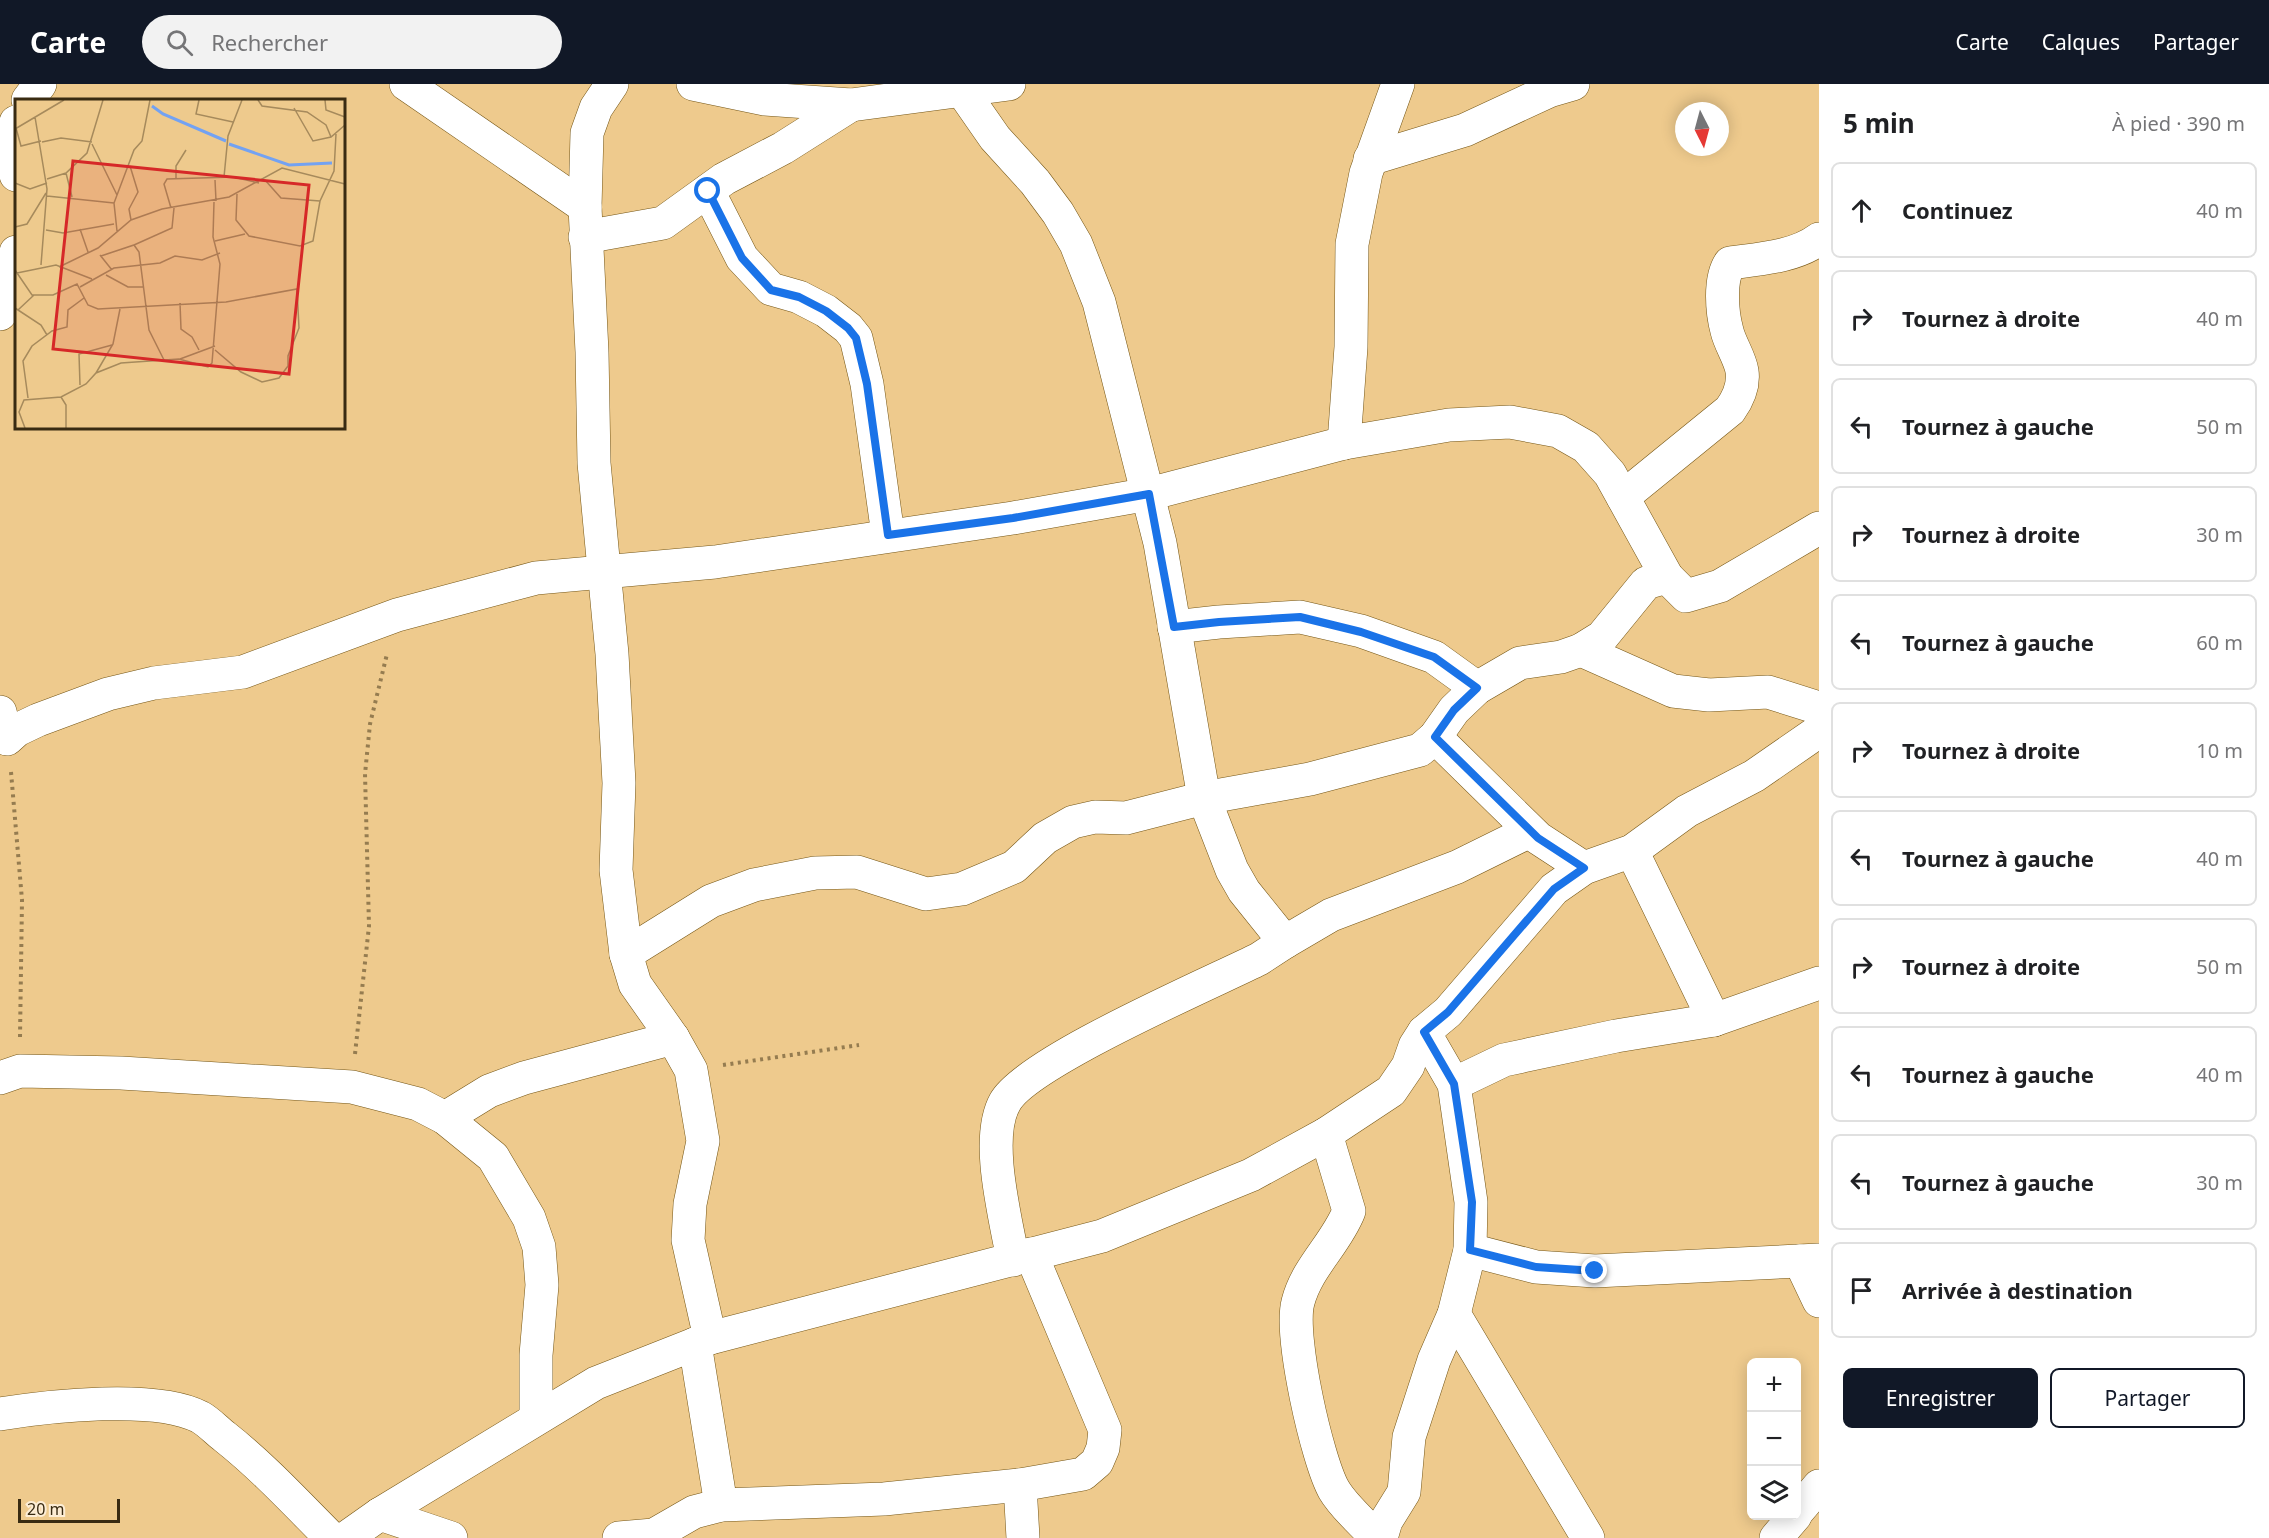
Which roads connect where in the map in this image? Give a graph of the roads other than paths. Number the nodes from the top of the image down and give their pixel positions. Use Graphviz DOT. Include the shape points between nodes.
graph roads {
  1 [pos="40,84"];
  2 [pos="406,84"];
  3 [pos="612,84"];
  4 [pos="693,84"];
  5 [pos="1009,84"];
  6 [pos="1398,84"];
  7 [pos="1573,84"];
  8 [pos="963,92"];
  9 [pos="29,99"];
  10 [pos="851,105"];
  11 [pos="15,126"];
  12 [pos="1370,159"];
  13 [pos="15,168"];
  14 [pos="708,191"];
  15 [pos="585,222"];
  16 [pos="1819,238"];
  17 [pos="15,256"];
  18 [pos="0,314"];
  19 [pos="1344,443"];
  20 [pos="1149,494"];
  21 [pos="1623,497"];
  22 [pos="1819,528"];
  23 [pos="888,535"];
  24 [pos="605,572"];
  25 [pos="1667,577"];
  26 [pos="1174,627"];
  27 [pos="1581,650"];
  28 [pos="1477,688"];
  29 [pos="1819,708"];
  30 [pos="4,726"];
  31 [pos="1819,731"];
  32 [pos="1435,737"];
  33 [pos="1204,798"];
  34 [pos="1530,831"];
  35 [pos="1632,851"];
  36 [pos="1584,868"];
  37 [pos="1284,942"];
  38 [pos="626,954"];
  39 [pos="1819,982"];
  40 [pos="1714,1020"];
  41 [pos="1424,1032"];
  42 [pos="673,1038"];
  43 [pos="10,1075"];
  44 [pos="1454,1084"];
  45 [pos="445,1118"];
  46 [pos="1326,1134"];
  47 [pos="1470,1250"];
  48 [pos="1022,1257"];
  49 [pos="1810,1261"];
  50 [pos="1819,1301"];
  51 [pos="1454,1314"];
  52 [pos="703,1341"];
  53 [pos="0,1414"];
  54 [pos="536,1418"];
  55 [pos="1020,1485"];
  56 [pos="1819,1486"];
  57 [pos="721,1505"];
  58 [pos="1801,1508"];
  59 [pos="380,1514"];
  60 [pos="1791,1520"];
  61 [pos="654,1537"];
  62 [pos="331,1538"];
  63 [pos="346,1538"];
  64 [pos="451,1538"];
  65 [pos="619,1538"];
  66 [pos="1023,1538"];
  67 [pos="1377,1538"];
  68 [pos="1381,1538"];
  69 [pos="1587,1538"];
  70 [pos="1776,1538"];
  1 -- 9 [label="street"];
  2 -- 15 [label="street"];
  3 -- 15 [label="street" via="596,108 587,132"];
  4 -- 10 [label="street" via="765,99"];
  5 -- 8 [label="street"];
  6 -- 12 [label="street"];
  7 -- 12 [label="street" via="1465,130"];
  8 -- 10 [label="street"];
  8 -- 20 [label="street" via="994,138 1058,213 1076,244 1099,302"];
  10 -- 14 [label="street"];
  11 -- 13 [label="street" via="11,140"];
  12 -- 19 [label="street" via="1352,244"];
  14 -- 15 [label="street" via="663,223"];
  14 -- 23 [label="street" via="742,258 771,290 799,297 826,311 856,338 867,384"];
  15 -- 24 [label="street" via="594,462"];
  16 -- 21 [label="street" via="1809,246 1770,257 1730,263 1725,271 1724,301 1726,330 1742,371 1739,397 1730,410"];
  17 -- 18 [label="street"];
  19 -- 20 [label="street"];
  19 -- 21 [label="street" via="1449,425 1510,422 1558,430 1586,447 1610,474"];
  20 -- 23 [label="street"];
  20 -- 26 [label="street"];
  21 -- 25 [label="street"];
  22 -- 25 [label="street" via="1720,586 1702,592 1686,596"];
  23 -- 24 [label="street" via="715,562"];
  24 -- 30 [label="street" via="536,578 397,615 243,672 154,683 108,694 17,730"];
  24 -- 38 [label="street" via="619,783 616,870"];
  25 -- 27 [label="street" via="1646,583 1602,637"];
  26 -- 28 [label="street" via="1300,617 1361,632 1434,657"];
  26 -- 33 [label="street"];
  27 -- 28 [label="street" via="1520,663"];
  27 -- 29 [label="street" via="1673,690 1709,695 1768,692"];
  28 -- 32 [label="street" via="1454,710"];
  31 -- 35 [label="street" via="1754,776 1687,811"];
  32 -- 33 [label="street" via="1420,750 1400,756 1310,779"];
  32 -- 34 [label="street"];
  33 -- 37 [label="street" via="1232,870"];
  33 -- 38 [label="street" via="1126,818 1095,817 1073,822 1045,838 1014,867 962,889 926,894 857,872 815,873 754,885 711,901"];
  34 -- 36 [label="street"];
  34 -- 37 [label="street" via="1457,867 1331,915"];
  35 -- 36 [label="street"];
  35 -- 40 [label="street"];
  36 -- 41 [label="street" via="1554,889 1448,1012"];
  37 -- 48 [label="street" via="1259,959 1047,1066 1005,1102 995,1153"];
  38 -- 42 [label="street" via="635,984"];
  39 -- 40 [label="street"];
  40 -- 44 [label="street" via="1504,1060"];
  41 -- 44 [label="street"];
  41 -- 46 [label="street" via="1391,1091"];
  42 -- 45 [label="street" via="489,1090"];
  42 -- 52 [label="street" via="691,1070 703,1141 690,1204 688,1240"];
  43 -- 45 [label="street" via="121,1073 352,1088 417,1104"];
  44 -- 47 [label="street" via="1472,1202"];
  45 -- 54 [label="street" via="493,1156 529,1218 539,1248 542,1286"];
  46 -- 48 [label="street" via="1251,1176 1102,1236"];
  46 -- 67 [label="street" via="1349,1211 1331,1245 1316,1262 1298,1303 1296,1348 1334,1490"];
  47 -- 49 [label="street" via="1536,1267 1595,1271"];
  47 -- 51 [label="street"];
  48 -- 52 [label="street"];
  48 -- 55 [label="street" via="1106,1430 1097,1462 1083,1474"];
  49 -- 50 [label="street"];
  51 -- 68 [label="street" via="1408,1437 1404,1492 1386,1521"];
  51 -- 69 [label="street"];
  52 -- 54 [label="street" via="596,1383"];
  52 -- 57 [label="street"];
  53 -- 62 [label="street" via="72,1405 125,1405 162,1407 199,1417 242,1450"];
  54 -- 59 [label="street"];
  55 -- 57 [label="street" via="884,1499"];
  55 -- 66 [label="street"];
  56 -- 58 [label="street"];
  57 -- 61 [label="street" via="694,1512"];
  59 -- 63 [label="street"];
  59 -- 64 [label="street"];
  60 -- 70 [label="street"];
  61 -- 65 [label="street"];
}
